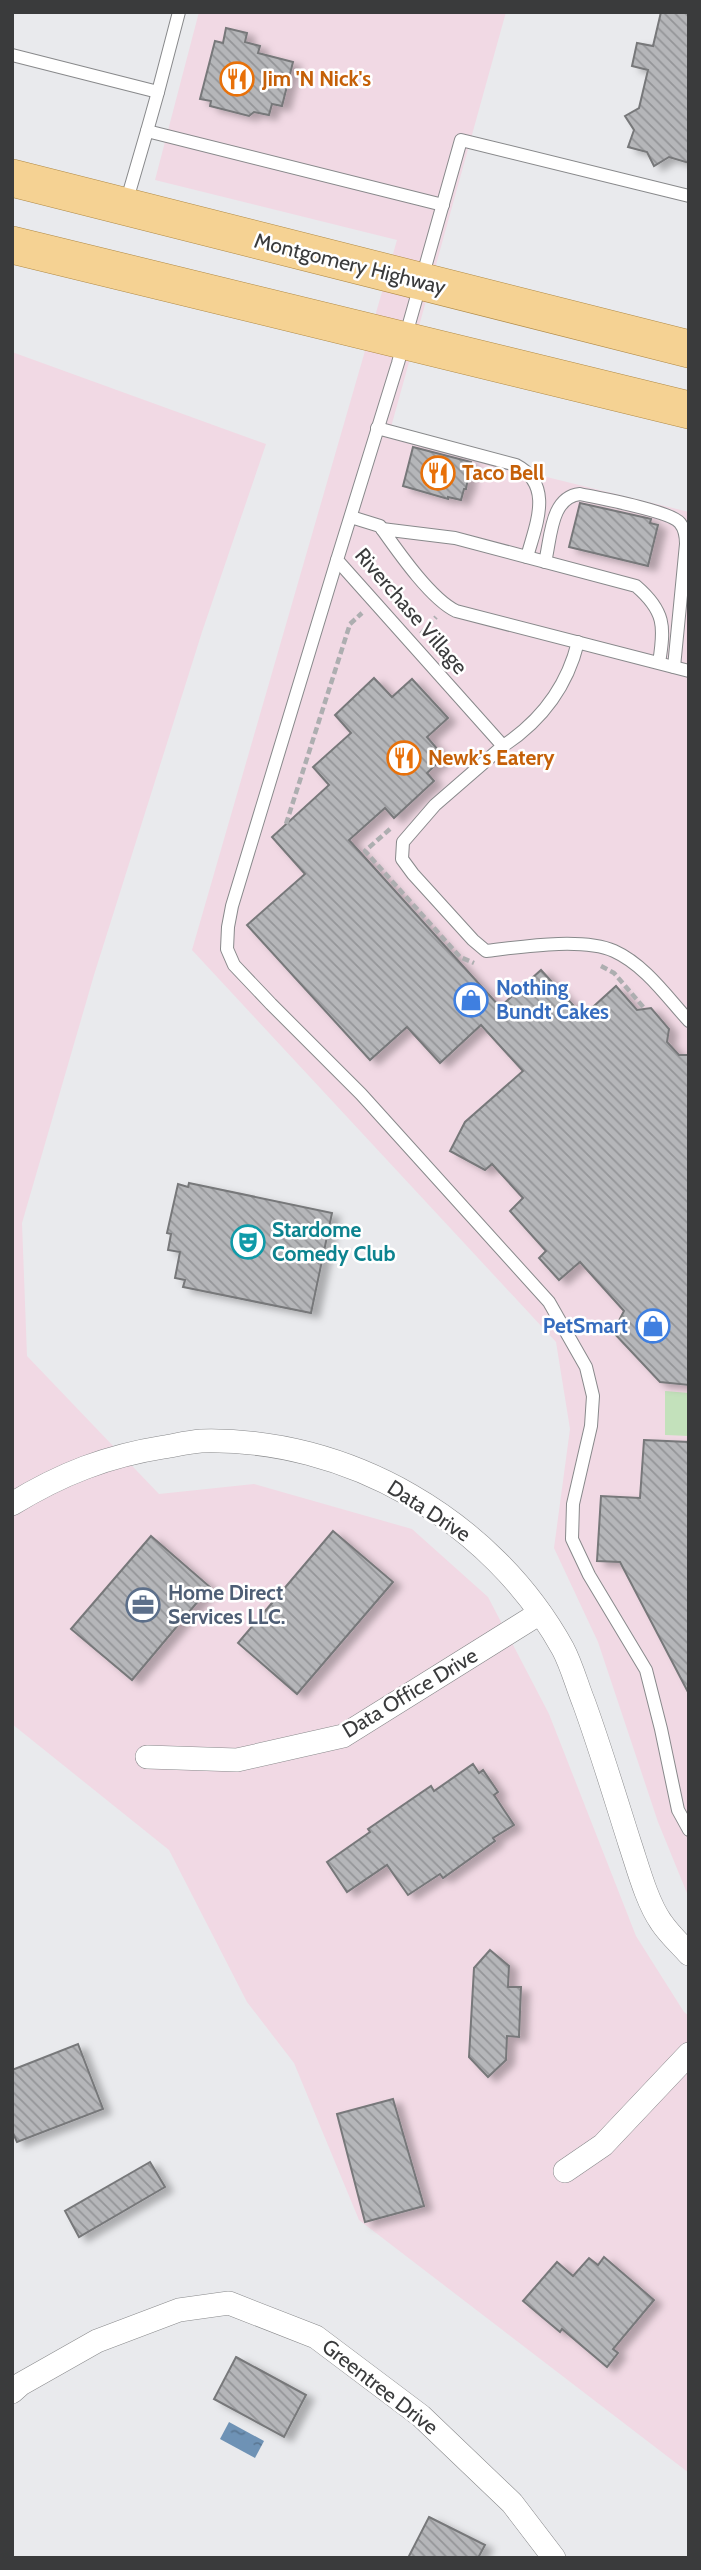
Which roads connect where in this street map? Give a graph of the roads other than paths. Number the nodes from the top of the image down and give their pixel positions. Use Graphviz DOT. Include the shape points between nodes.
graph roads {
  1 [pos="178,12"];
  2 [pos="12,55"];
  3 [pos="158,92"];
  4 [pos="147,131"];
  5 [pos="12,178"];
  6 [pos="689,197"];
  7 [pos="443,205"];
  8 [pos="125,207"];
  9 [pos="12,245"];
  10 [pos="421,282"];
  11 [pos="404,339"];
  12 [pos="689,349"];
  13 [pos="689,410"];
  14 [pos="377,428"];
  15 [pos="351,517"];
  16 [pos="382,529"];
  17 [pos="527,557"];
  18 [pos="337,560"];
  19 [pos="545,562"];
  20 [pos="578,642"];
  21 [pos="659,663"];
  22 [pos="674,667"];
  23 [pos="689,671"];
  24 [pos="503,746"];
  25 [pos="689,1021"];
  26 [pos="12,1504"];
  27 [pos="540,1614"];
  28 [pos="147,1757"];
  29 [pos="689,1830"];
  30 [pos="689,1954"];
  31 [pos="689,2054"];
  32 [pos="565,2171"];
  33 [pos="12,2392"];
  34 [pos="554,2558"];
  1 -- 3 [label="lane"];
  2 -- 3 [label="lane"];
  3 -- 4 [label="lane"];
  4 -- 7 [label="lane"];
  4 -- 8 [label="lane"];
  5 -- 8 [label="main road, Montgomery Highway"];
  6 -- 7 [label="lane, Riverchase Village" via="461,140"];
  7 -- 10 [label="lane, Riverchase Village"];
  8 -- 10 [label="main road, Montgomery Highway"];
  9 -- 11 [label="main road"];
  10 -- 11 [label="lane, Riverchase Village"];
  10 -- 12 [label="main road, Montgomery Highway"];
  11 -- 13 [label="main road"];
  11 -- 14 [label="lane, Riverchase Village"];
  14 -- 15 [label="lane, Riverchase Village"];
  14 -- 17 [label="lane" via="526,470 535,480 540,498"];
  15 -- 16 [label="lane"];
  15 -- 18 [label="lane, Riverchase Village"];
  16 -- 17 [label="lane, Riverchase Village" via="456,538"];
  16 -- 20 [label="lane, Riverchase Village" via="446,606"];
  17 -- 19 [label="lane, Riverchase Village"];
  18 -- 24 [label="lane, Riverchase Village"];
  18 -- 29 [label="lane" via="232,906 228,949 243,975 361,1094 549,1302 586,1367 593,1396 591,1426 573,1504 572,1539 646,1670 678,1810"];
  19 -- 21 [label="lane, Riverchase Village" via="636,586 652,600 662,632"];
  19 -- 22 [label="lane" via="557,513 572,495 647,510 680,522 686,544"];
  20 -- 21 [label="lane, Riverchase Village"];
  20 -- 24 [label="lane" via="554,699"];
  21 -- 22 [label="lane, Riverchase Village"];
  22 -- 23 [label="lane, Riverchase Village"];
  24 -- 25 [label="lane" via="418,824 403,842 402,859 486,951 554,944 613,951 651,978"];
  26 -- 27 [label="street, Data Drive" via="97,1462 150,1449 199,1441 300,1452 360,1469 412,1496 465,1532 512,1577"];
  27 -- 28 [label="street, Data Office Drive" via="343,1736 237,1760"];
  27 -- 30 [label="street, Data Drive" via="569,1663 639,1872 660,1921"];
  31 -- 32 [label="street" via="603,2145"];
  33 -- 34 [label="street, Greentree Drive" via="97,2341 179,2310 229,2302 316,2337 421,2416 512,2503"];
}
